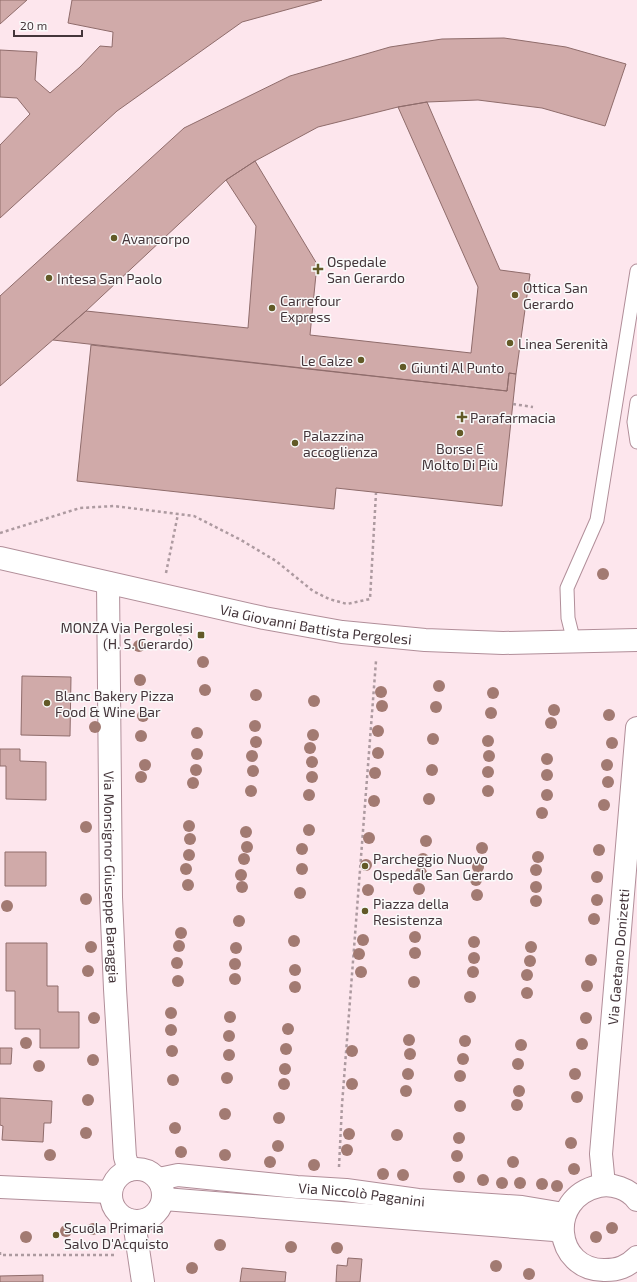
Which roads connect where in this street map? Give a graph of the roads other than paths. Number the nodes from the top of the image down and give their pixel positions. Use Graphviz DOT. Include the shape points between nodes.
graph roads {
  1 [pos="637,271"];
  2 [pos="637,402"];
  3 [pos="635,424"];
  4 [pos="637,442"];
  5 [pos="0,558"];
  6 [pos="108,583"];
  7 [pos="637,640"];
  8 [pos="574,642"];
  9 [pos="637,728"];
  10 [pos="129,1170"];
  11 [pos="604,1185"];
  12 [pos="0,1187"];
  13 [pos="161,1189"];
  14 [pos="110,1192"];
  15 [pos="637,1200"];
  16 [pos="134,1222"];
  17 [pos="563,1224"];
  18 [pos="637,1257"];
  19 [pos="595,1276"];
  20 [pos="142,1282"];
  1 -- 8 [label="lane" via="597,520 567,588 568,618"];
  2 -- 3 [label="lane"];
  3 -- 4 [label="lane"];
  5 -- 6 [label="street, Via Giovanni Battista Pergolesi"];
  6 -- 8 [label="street, Via Giovanni Battista Pergolesi" via="264,618 342,632 425,640"];
  6 -- 10 [label="street, Via Monsignor Giuseppe Baraggia" via="114,989 125,1157"];
  7 -- 8 [label="street, Via Giovanni Battista Pergolesi"];
  9 -- 11 [label="street, Via Gaetano Donizetti" via="601,1154"];
  10 -- 13 [label="street" via="141,1168 150,1171"];
  10 -- 14 [label="street" via="120,1174"];
  11 -- 15 [label="street" via="628,1191"];
  11 -- 17 [label="street" via="590,1188 577,1196"];
  12 -- 14 [label="street"];
  13 -- 16 [label="street" via="158,1211 149,1219"];
  13 -- 17 [label="street, Via Niccolò Paganini" via="554,1230"];
  13 -- 17 [label="street, Via Niccolò Paganini" via="178,1175 346,1190 418,1200 522,1207"];
  14 -- 16 [label="street" via="114,1209 121,1216"];
  16 -- 20 [label="street"];
  17 -- 19 [label="street" via="573,1257 589,1268"];
  18 -- 19 [label="street" via="617,1270"];
}
